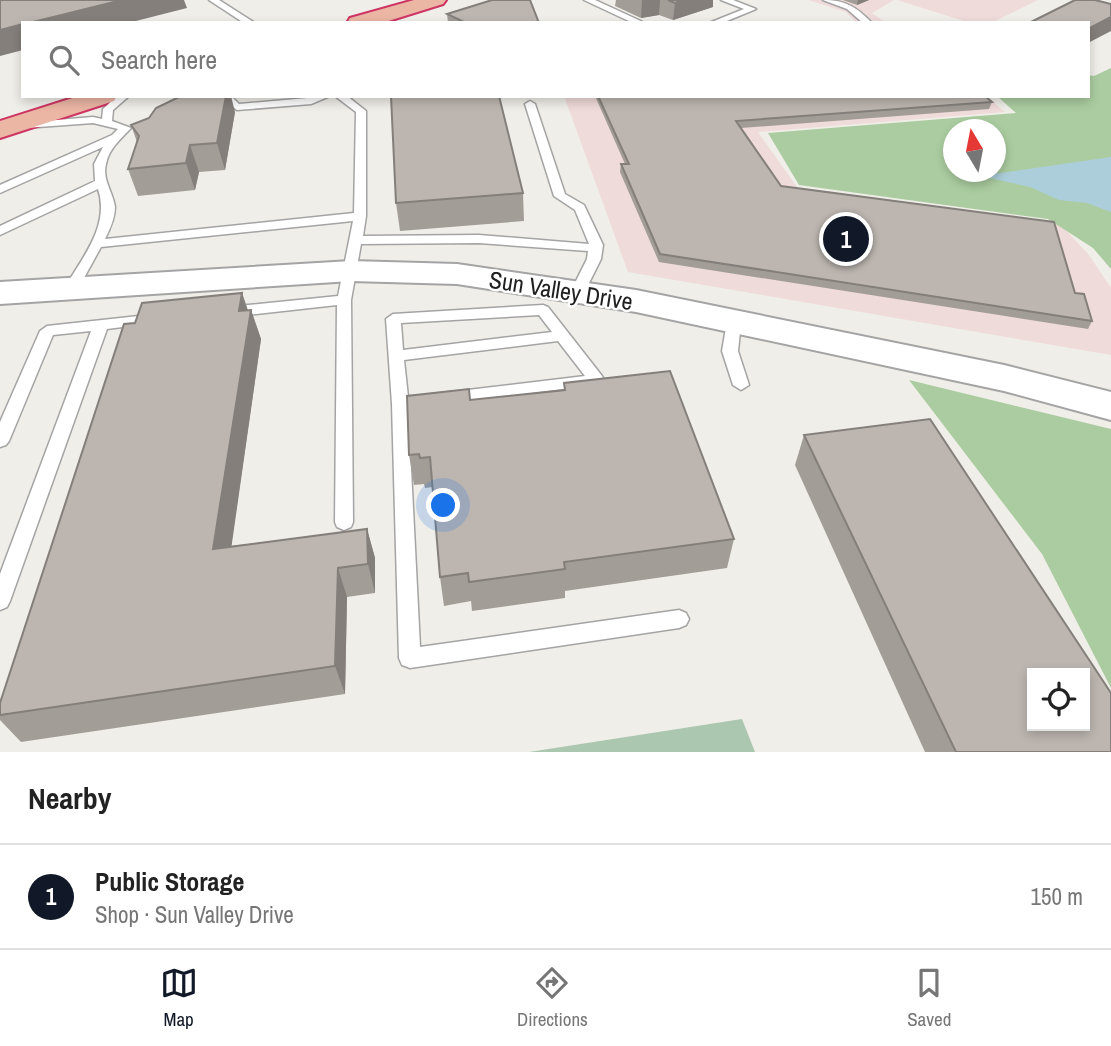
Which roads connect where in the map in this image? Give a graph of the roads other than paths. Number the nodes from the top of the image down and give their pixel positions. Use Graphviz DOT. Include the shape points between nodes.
graph roads {
  1 [pos="212,0"];
  2 [pos="436,0"];
  3 [pos="588,0"];
  4 [pos="725,0"];
  5 [pos="828,0"];
  6 [pos="248,21"];
  7 [pos="365,21"];
  8 [pos="636,21"];
  9 [pos="719,21"];
  10 [pos="866,21"];
  11 [pos="122,98"];
  12 [pos="227,98"];
  13 [pos="319,98"];
  14 [pos="343,98"];
  15 [pos="530,104"];
  16 [pos="106,109"];
  17 [pos="5,129"];
  18 [pos="113,138"];
  19 [pos="102,183"];
  20 [pos="0,189"];
  21 [pos="360,216"];
  22 [pos="0,230"];
  23 [pos="96,244"];
  24 [pos="595,248"];
  25 [pos="350,270"];
  26 [pos="72,287"];
  27 [pos="0,293"];
  28 [pos="558,296"];
  29 [pos="209,314"];
  30 [pos="168,318"];
  31 [pos="734,322"];
  32 [pos="101,325"];
  33 [pos="564,335"];
  34 [pos="396,356"];
  35 [pos="741,385"];
  36 [pos="400,404"];
  37 [pos="1111,406"];
  38 [pos="0,441"];
  39 [pos="344,522"];
  40 [pos="0,601"];
  41 [pos="679,619"];
  1 -- 6 [label="lane"];
  2 -- 7 [label="highway"];
  3 -- 8 [label="lane"];
  4 -- 9 [label="lane" via="752,9"];
  5 -- 10 [label="lane" via="850,7"];
  11 -- 16 [label="lane"];
  12 -- 13 [label="lane" via="236,107"];
  14 -- 21 [label="lane" via="361,111"];
  15 -- 24 [label="lane" via="560,196 580,208"];
  16 -- 17 [label="highway"];
  16 -- 18 [label="lane" via="126,128"];
  18 -- 19 [label="lane" via="102,160"];
  18 -- 20 [label="lane"];
  19 -- 22 [label="lane"];
  19 -- 23 [label="lane" via="108,195 108,217"];
  21 -- 23 [label="lane"];
  21 -- 25 [label="lane"];
  23 -- 26 [label="lane"];
  24 -- 25 [label="lane" via="479,239"];
  24 -- 28 [label="lane" via="594,259"];
  25 -- 26 [label="street, Sun Valley Drive"];
  25 -- 28 [label="street, Sun Valley Drive" via="457,274"];
  25 -- 29 [label="lane"];
  25 -- 39 [label="lane"];
  26 -- 27 [label="street, Sun Valley Drive"];
  28 -- 31 [label="street, Sun Valley Drive"];
  28 -- 33 [label="lane"];
  28 -- 34 [label="lane" via="393,319"];
  30 -- 32 [label="lane"];
  31 -- 35 [label="lane" via="730,351"];
  31 -- 37 [label="street, Sun Valley Drive" via="1004,378"];
  32 -- 38 [label="lane" via="47,331"];
  32 -- 40 [label="lane"];
  33 -- 34 [label="lane"];
  33 -- 36 [label="lane" via="596,380"];
  34 -- 36 [label="lane"];
  36 -- 41 [label="lane" via="410,658"];
}
